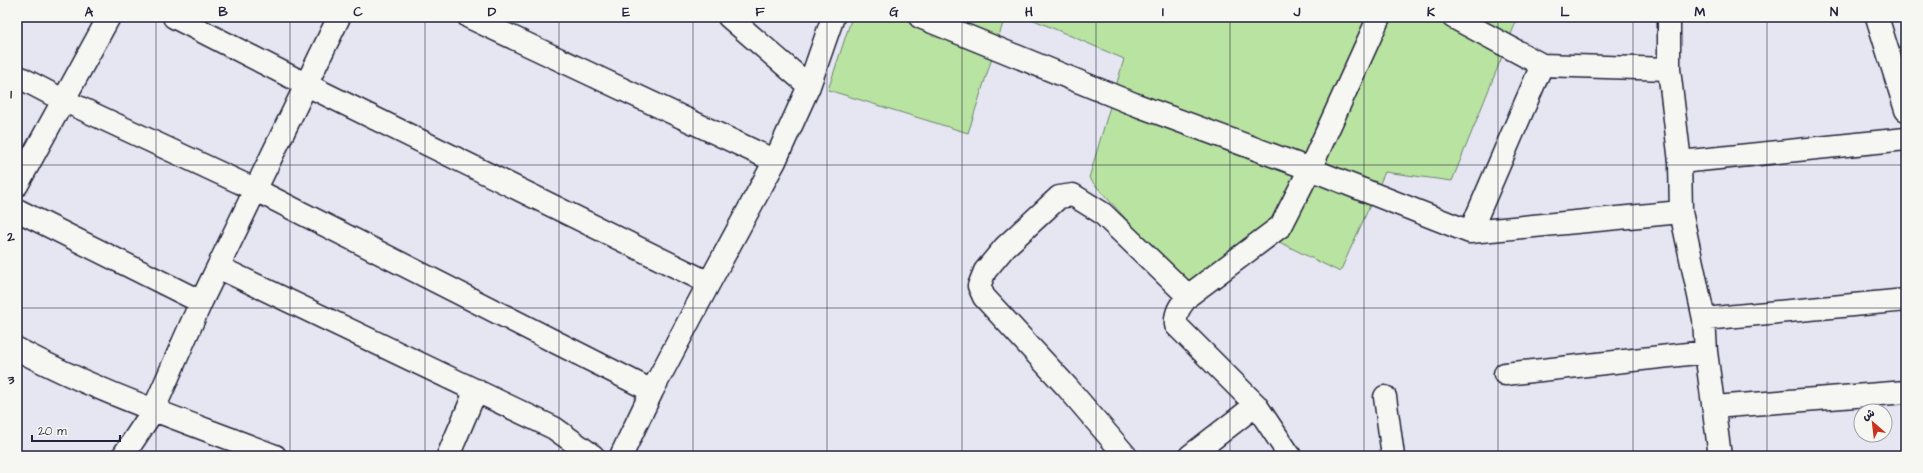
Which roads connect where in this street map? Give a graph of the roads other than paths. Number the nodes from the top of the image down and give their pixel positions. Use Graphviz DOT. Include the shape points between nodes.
graph roads {
  1 [pos="109,17"];
  2 [pos="174,17"];
  3 [pos="339,17"];
  4 [pos="469,17"];
  5 [pos="729,17"];
  6 [pos="833,17"];
  7 [pos="920,17"];
  8 [pos="1379,17"];
  9 [pos="1453,17"];
  10 [pos="1669,17"];
  11 [pos="1877,17"];
  12 [pos="1542,65"];
  13 [pos="1669,68"];
  14 [pos="17,76"];
  15 [pos="305,84"];
  16 [pos="809,86"];
  17 [pos="63,100"];
  18 [pos="1906,110"];
  19 [pos="1906,139"];
  20 [pos="775,161"];
  21 [pos="1680,162"];
  22 [pos="1310,169"];
  23 [pos="17,185"];
  24 [pos="254,189"];
  25 [pos="17,210"];
  26 [pos="1681,212"];
  27 [pos="1470,232"];
  28 [pos="218,267"];
  29 [pos="709,283"];
  30 [pos="1188,296"];
  31 [pos="1906,300"];
  32 [pos="201,302"];
  33 [pos="1704,319"];
  34 [pos="17,349"];
  35 [pos="1706,352"];
  36 [pos="1505,374"];
  37 [pos="476,390"];
  38 [pos="652,391"];
  39 [pos="1906,392"];
  40 [pos="1385,397"];
  41 [pos="1256,405"];
  42 [pos="1714,407"];
  43 [pos="152,411"];
  44 [pos="124,456"];
  45 [pos="274,456"];
  46 [pos="448,456"];
  47 [pos="594,456"];
  48 [pos="621,456"];
  49 [pos="1126,456"];
  50 [pos="1190,456"];
  51 [pos="1290,456"];
  52 [pos="1393,456"];
  53 [pos="1720,456"];
  1 -- 17 [label="street"];
  2 -- 15 [label="street"];
  3 -- 15 [label="street"];
  4 -- 20 [label="street"];
  5 -- 16 [label="street"];
  6 -- 16 [label="street"];
  7 -- 22 [label="street" via="1134,104"];
  8 -- 22 [label="street"];
  9 -- 12 [label="street"];
  10 -- 13 [label="street"];
  11 -- 18 [label="street"];
  12 -- 13 [label="street"];
  12 -- 27 [label="street"];
  13 -- 21 [label="street"];
  14 -- 17 [label="street"];
  15 -- 24 [label="street"];
  15 -- 29 [label="street"];
  16 -- 20 [label="street"];
  17 -- 23 [label="street"];
  17 -- 24 [label="street"];
  19 -- 21 [label="street"];
  20 -- 29 [label="street"];
  21 -- 26 [label="street"];
  22 -- 27 [label="street"];
  22 -- 30 [label="street" via="1281,226"];
  24 -- 28 [label="street"];
  24 -- 38 [label="street"];
  25 -- 32 [label="street"];
  26 -- 27 [label="street"];
  26 -- 33 [label="street"];
  28 -- 32 [label="street"];
  28 -- 37 [label="street"];
  29 -- 38 [label="street"];
  30 -- 41 [label="street" via="1179,307 1176,325"];
  30 -- 49 [label="street" via="1102,213 1073,194 1059,197 1005,247 985,270 979,286 984,297"];
  31 -- 33 [label="street"];
  32 -- 43 [label="street"];
  33 -- 35 [label="street"];
  34 -- 43 [label="street" via="48,366"];
  35 -- 36 [label="street"];
  35 -- 42 [label="street"];
  37 -- 46 [label="street"];
  37 -- 47 [label="street" via="554,428"];
  38 -- 48 [label="street"];
  39 -- 42 [label="street"];
  40 -- 52 [label="street"];
  41 -- 50 [label="street"];
  41 -- 51 [label="street"];
  42 -- 53 [label="street"];
  43 -- 44 [label="street"];
  43 -- 45 [label="street"];
}
